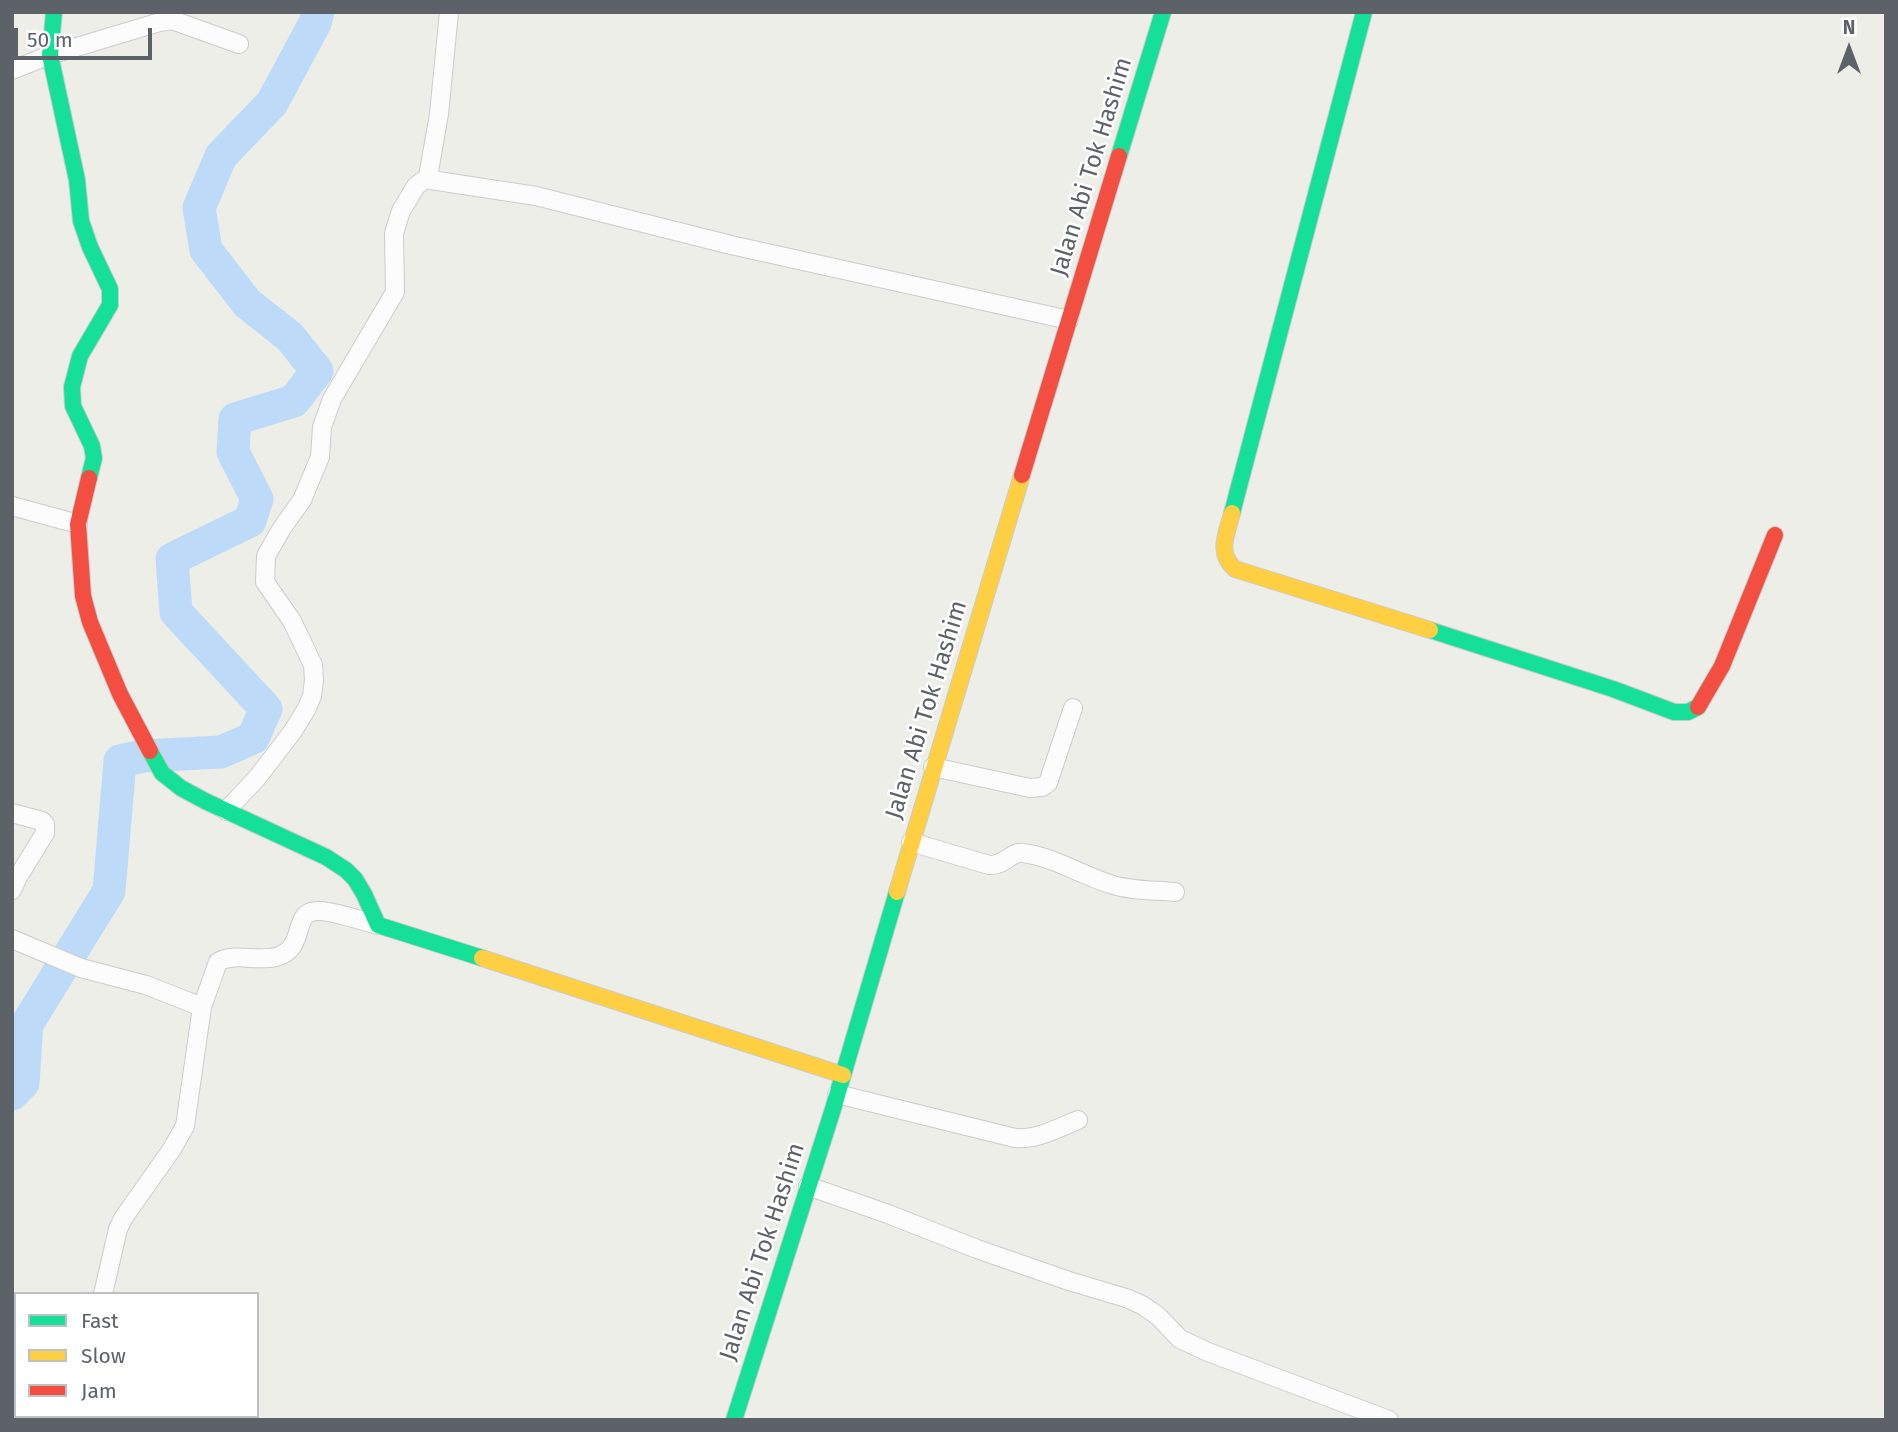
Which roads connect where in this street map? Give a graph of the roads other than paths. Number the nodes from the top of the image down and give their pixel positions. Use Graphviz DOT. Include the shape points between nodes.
graph roads {
  1 [pos="54,12"];
  2 [pos="449,12"];
  3 [pos="1163,12"];
  4 [pos="1364,12"];
  5 [pos="239,44"];
  6 [pos="50,55"];
  7 [pos="12,70"];
  8 [pos="428,177"];
  9 [pos="1069,320"];
  10 [pos="12,506"];
  11 [pos="78,524"];
  12 [pos="1774,535"];
  13 [pos="1073,708"];
  14 [pos="933,767"];
  15 [pos="226,811"];
  16 [pos="12,813"];
  17 [pos="911,842"];
  18 [pos="12,890"];
  19 [pos="1175,892"];
  20 [pos="379,925"];
  21 [pos="20,942"];
  22 [pos="202,1007"];
  23 [pos="843,1075"];
  24 [pos="837,1094"];
  25 [pos="1078,1120"];
  26 [pos="808,1186"];
  27 [pos="103,1292"];
  28 [pos="734,1420"];
  29 [pos="1389,1420"];
  1 -- 6 [label="street"];
  2 -- 8 [label="street"];
  3 -- 9 [label="street, Jalan Abi Tok Hashim"];
  4 -- 12 [label="street" via="1224,544 1226,561 1236,569 1674,712 1688,712 1699,706 1722,666"];
  5 -- 6 [label="street" via="172,20"];
  6 -- 7 [label="street"];
  6 -- 11 [label="street" via="77,180 81,221 110,289 110,305 80,356 72,387 74,406 94,458"];
  8 -- 9 [label="street" via="536,196 730,245"];
  8 -- 15 [label="street" via="416,186 394,233 395,292 332,399 322,427 320,457 302,499 266,556 265,582 292,621 313,665 312,696 293,731"];
  9 -- 14 [label="street, Jalan Abi Tok Hashim"];
  10 -- 11 [label="street"];
  11 -- 15 [label="street" via="83,596 116,685 162,773"];
  13 -- 14 [label="street" via="1048,783 1042,787"];
  14 -- 17 [label="street, Jalan Abi Tok Hashim"];
  15 -- 20 [label="street" via="346,870"];
  16 -- 18 [label="street" via="42,821 45,828"];
  17 -- 19 [label="street" via="998,866 1020,852 1112,885"];
  17 -- 23 [label="street, Jalan Abi Tok Hashim"];
  20 -- 22 [label="street" via="310,912 303,917 291,949 282,954 230,956 218,962"];
  20 -- 23 [label="street"];
  21 -- 22 [label="street" via="81,968 146,985"];
  22 -- 27 [label="street" via="185,1126 118,1229"];
  23 -- 24 [label="street, Jalan Abi Tok Hashim"];
  24 -- 25 [label="street" via="1015,1138 1036,1137"];
  24 -- 26 [label="street, Jalan Abi Tok Hashim"];
  26 -- 28 [label="street, Jalan Abi Tok Hashim"];
  26 -- 29 [label="street" via="1069,1282 1126,1298 1158,1316 1180,1339 1208,1352"];
}
